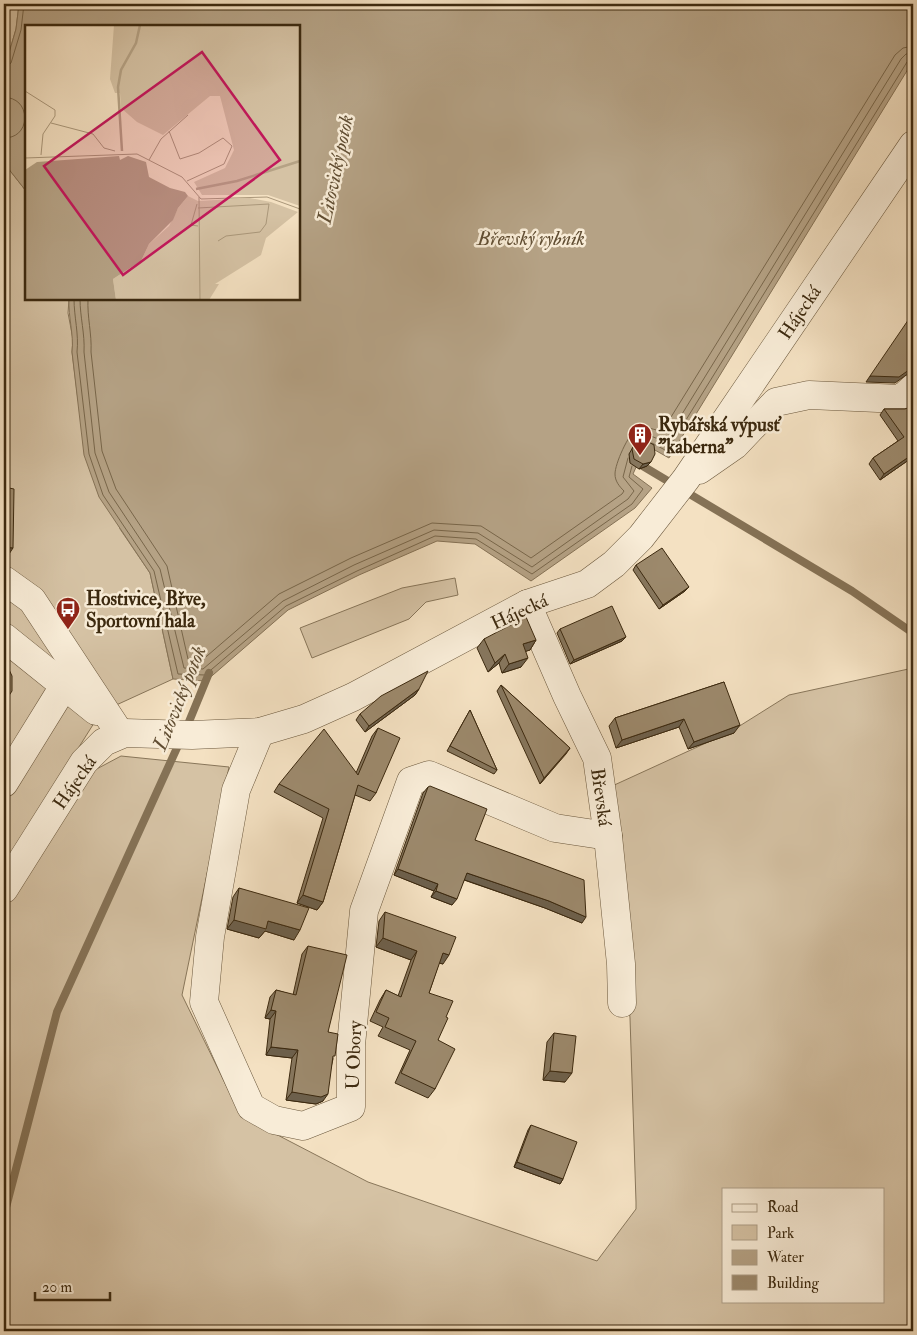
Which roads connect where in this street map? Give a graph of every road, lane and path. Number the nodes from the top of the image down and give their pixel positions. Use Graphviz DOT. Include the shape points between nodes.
graph roads {
  1 [pos="913,145"];
  2 [pos="913,388"];
  3 [pos="686,479"];
  4 [pos="4,580"];
  5 [pos="527,604"];
  6 [pos="4,637"];
  7 [pos="64,686"];
  8 [pos="120,730"];
  9 [pos="260,732"];
  10 [pos="4,783"];
  11 [pos="608,836"];
  12 [pos="4,889"];
  13 [pos="622,1003"];
  1 -- 3 [label="street, Hájecká"];
  2 -- 3 [label="street" via="901,399 809,396 776,402 735,445"];
  3 -- 5 [label="street, Hájecká" via="641,537 614,564 586,584"];
  4 -- 8 [label="street" via="32,600"];
  5 -- 9 [label="street, Hájecká" via="353,697 304,719"];
  5 -- 11 [label="street, Břevská" via="597,758"];
  6 -- 7 [label="street"];
  7 -- 8 [label="street"];
  7 -- 10 [label="street"];
  8 -- 9 [label="street, Hájecká" via="185,735"];
  8 -- 12 [label="street, Hájecká" via="84,762"];
  9 -- 11 [label="street, U Obory" via="236,790 210,937 204,1002 251,1107 274,1120 303,1126 351,1106 351,1045 364,911 411,781 429,775 555,828"];
  11 -- 13 [label="street, Břevská"];
}
